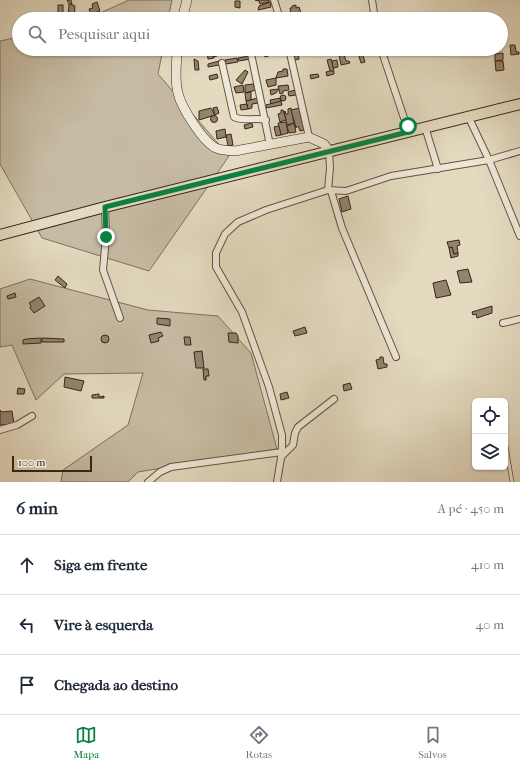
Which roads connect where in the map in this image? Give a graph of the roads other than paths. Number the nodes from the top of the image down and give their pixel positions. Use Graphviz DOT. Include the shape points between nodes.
graph roads {
  1 [pos="187,0"];
  2 [pos="274,0"];
  3 [pos="372,0"];
  4 [pos="184,12"];
  5 [pos="278,12"];
  6 [pos="374,12"];
  7 [pos="177,56"];
  8 [pos="252,56"];
  9 [pos="291,56"];
  10 [pos="383,56"];
  11 [pos="222,64"];
  12 [pos="520,104"];
  13 [pos="468,116"];
  14 [pos="266,120"];
  15 [pos="425,127"];
  16 [pos="412,131"];
  17 [pos="309,137"];
  18 [pos="270,144"];
  19 [pos="329,151"];
  20 [pos="520,151"];
  21 [pos="489,160"];
  22 [pos="438,169"];
  23 [pos="329,191"];
  24 [pos="105,207"];
  25 [pos="0,235"];
  26 [pos="520,236"];
  27 [pos="120,318"];
  28 [pos="520,319"];
  29 [pos="503,324"];
  30 [pos="396,357"];
  31 [pos="334,398"];
  32 [pos="32,416"];
  33 [pos="0,430"];
  34 [pos="281,455"];
  35 [pos="508,458"];
  36 [pos="148,482"];
  37 [pos="277,482"];
  38 [pos="512,482"];
  1 -- 4 [label="street"];
  2 -- 5 [label="street"];
  3 -- 6 [label="street"];
  7 -- 18 [label="street" via="176,79 180,101 211,145 235,151"];
  8 -- 14 [label="street"];
  9 -- 17 [label="street"];
  10 -- 16 [label="street" via="404,118"];
  11 -- 14 [label="street" via="234,117 239,120"];
  12 -- 13 [label="main road"];
  13 -- 15 [label="main road"];
  13 -- 21 [label="street"];
  14 -- 18 [label="street"];
  15 -- 16 [label="main road"];
  15 -- 22 [label="street"];
  16 -- 19 [label="main road"];
  17 -- 18 [label="street"];
  17 -- 19 [label="street" via="324,144"];
  19 -- 23 [label="street"];
  19 -- 24 [label="main road"];
  20 -- 21 [label="street"];
  21 -- 22 [label="street"];
  21 -- 26 [label="street"];
  22 -- 23 [label="street" via="391,176 346,191"];
  23 -- 30 [label="street"];
  23 -- 34 [label="street" via="266,210 238,222 225,234 216,254 216,267 242,312 269,387 282,435"];
  24 -- 25 [label="main road"];
  24 -- 27 [label="street" via="106,237 102,270"];
  28 -- 29 [label="street"];
  31 -- 34 [label="street" via="298,427 293,445"];
  32 -- 33 [label="street" via="17,425"];
  34 -- 36 [label="street" via="171,467"];
  34 -- 37 [label="street"];
  35 -- 38 [label="lane"];
}
